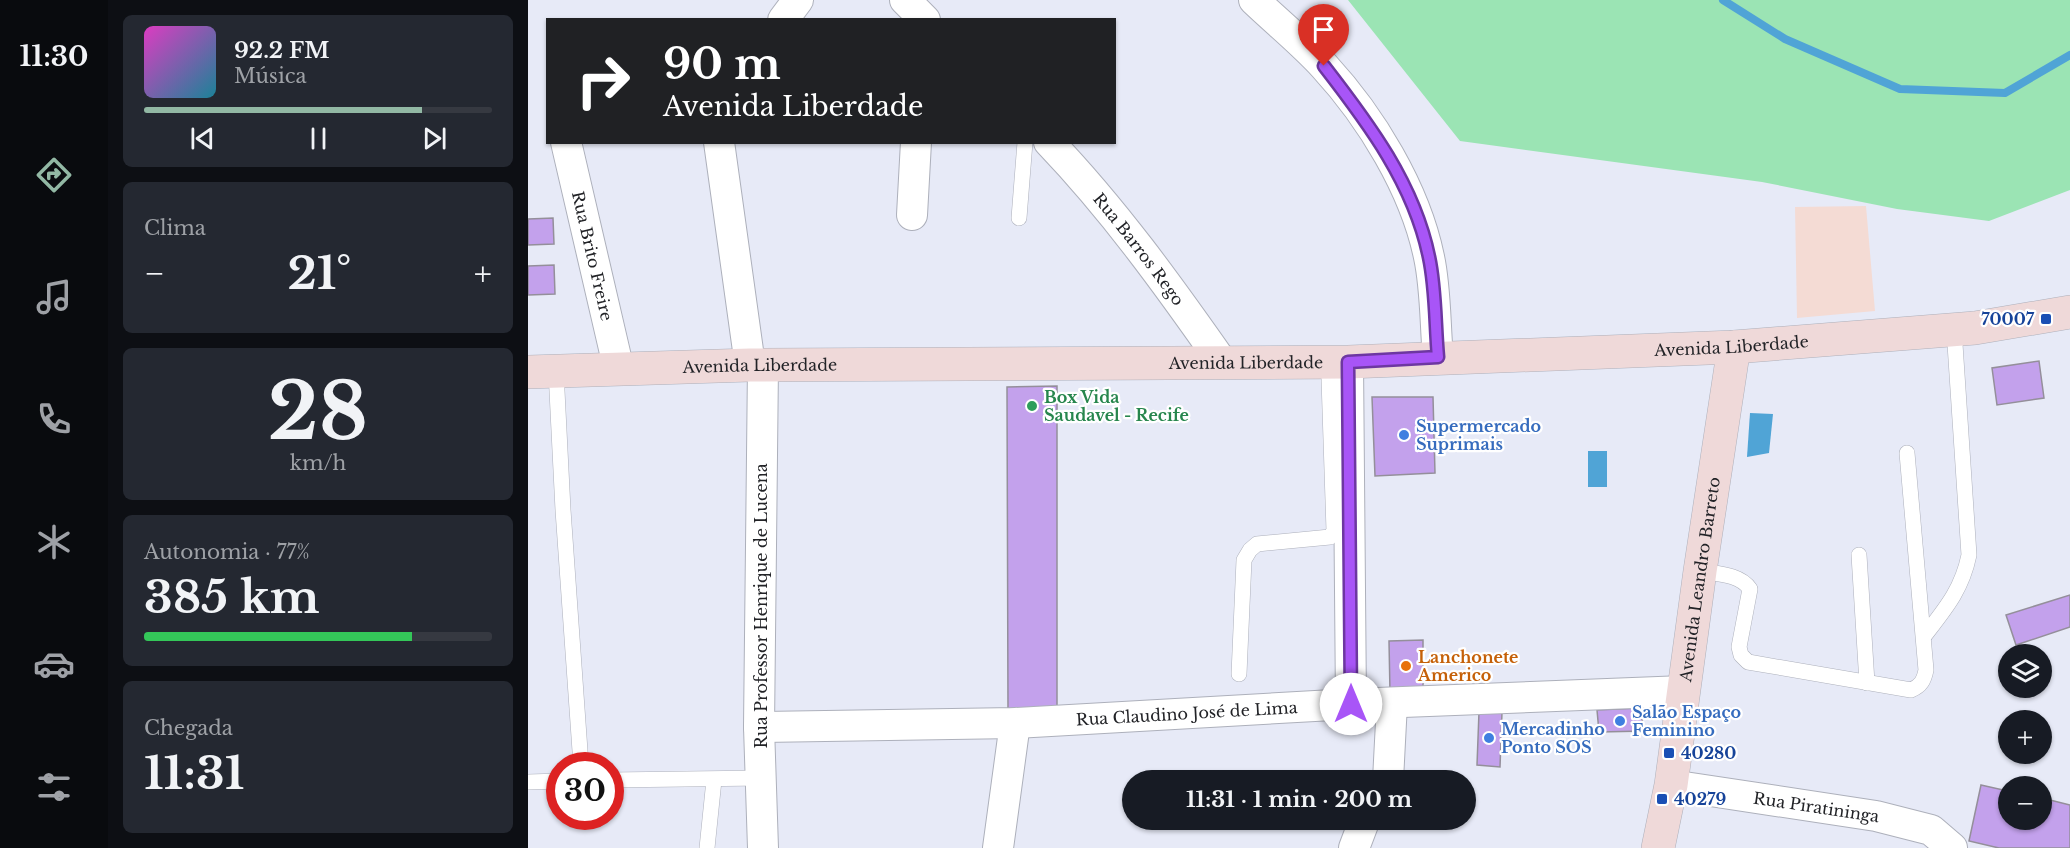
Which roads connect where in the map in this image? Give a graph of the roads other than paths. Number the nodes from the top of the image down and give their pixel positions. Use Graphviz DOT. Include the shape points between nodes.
graph roads {
  1 [pos="798,0"];
  2 [pos="1254,0"];
  3 [pos="784,18"];
  4 [pos="566,144"];
  5 [pos="719,144"];
  6 [pos="916,144"];
  7 [pos="1025,144"];
  8 [pos="1051,144"];
  9 [pos="912,215"];
  10 [pos="1019,218"];
  11 [pos="2070,312"];
  12 [pos="1954,329"];
  13 [pos="1734,347"];
  14 [pos="1438,357"];
  15 [pos="1222,362"];
  16 [pos="1341,362"];
  17 [pos="756,365"];
  18 [pos="619,370"];
  19 [pos="542,372"];
  20 [pos="1908,453"];
  21 [pos="1859,555"];
  22 [pos="1700,571"];
  23 [pos="1925,635"];
  24 [pos="1239,674"];
  25 [pos="1867,683"];
  26 [pos="1684,691"];
  27 [pos="1392,703"];
  28 [pos="1351,704"];
  29 [pos="1015,723"];
  30 [pos="759,727"];
  31 [pos="580,752"];
  32 [pos="1389,770"];
  33 [pos="762,778"];
  34 [pos="624,780"];
  35 [pos="714,780"];
  36 [pos="546,781"];
  37 [pos="528,782"];
  38 [pos="1671,785"];
  39 [pos="1361,830"];
  40 [pos="707,848"];
  41 [pos="763,848"];
  42 [pos="998,848"];
  43 [pos="1354,848"];
  44 [pos="1658,848"];
  45 [pos="1952,848"];
  1 -- 3 [label="street"];
  2 -- 14 [label="street" via="1324,66 1398,171 1429,257"];
  4 -- 18 [label="street, Rua Brito Freire"];
  5 -- 17 [label="street, Rua Professor Henrique de Lucena"];
  6 -- 9 [label="street"];
  7 -- 10 [label="lane"];
  8 -- 15 [label="street, Rua Barros Rego" via="1131,237"];
  11 -- 12 [label="main road, Avenida Liberdade"];
  12 -- 13 [label="main road, Avenida Liberdade"];
  12 -- 23 [label="lane" via="1969,555 1964,578"];
  13 -- 14 [label="main road, Avenida Liberdade"];
  13 -- 22 [label="main road, Avenida Leandro Barreto"];
  14 -- 16 [label="main road, Avenida Liberdade"];
  15 -- 16 [label="main road, Avenida Liberdade"];
  15 -- 17 [label="main road, Avenida Liberdade"];
  16 -- 24 [label="lane" via="1329,379 1334,531 1330,537 1257,544 1250,550 1244,560"];
  16 -- 28 [label="street"];
  17 -- 18 [label="main road, Avenida Liberdade"];
  17 -- 30 [label="street, Rua Professor Henrique de Lucena"];
  18 -- 19 [label="main road, Avenida Liberdade"];
  19 -- 31 [label="lane" via="563,510"];
  20 -- 23 [label="lane"];
  21 -- 25 [label="lane"];
  22 -- 25 [label="lane" via="1734,577 1750,589 1739,647 1748,662"];
  22 -- 26 [label="main road, Avenida Leandro Barreto"];
  23 -- 25 [label="lane" via="1926,670 1924,681 1917,688"];
  26 -- 27 [label="street, Rua Claudino José de Lima"];
  26 -- 38 [label="main road, Avenida Leandro Barreto"];
  27 -- 28 [label="street, Rua Claudino José de Lima"];
  27 -- 32 [label="street"];
  28 -- 29 [label="street, Rua Claudino José de Lima"];
  29 -- 30 [label="street, Rua Claudino José de Lima"];
  29 -- 42 [label="street"];
  30 -- 33 [label="street, Rua Professor Henrique de Lucena"];
  33 -- 35 [label="lane"];
  33 -- 41 [label="street, Rua Professor Henrique de Lucena"];
  34 -- 35 [label="lane"];
  35 -- 40 [label="lane"];
  36 -- 37 [label="lane"];
  38 -- 44 [label="main road, Avenida Leandro Barreto"];
  38 -- 45 [label="street, Rua Piratininga" via="1876,816 1931,830"];
  39 -- 43 [label="street"];
}
